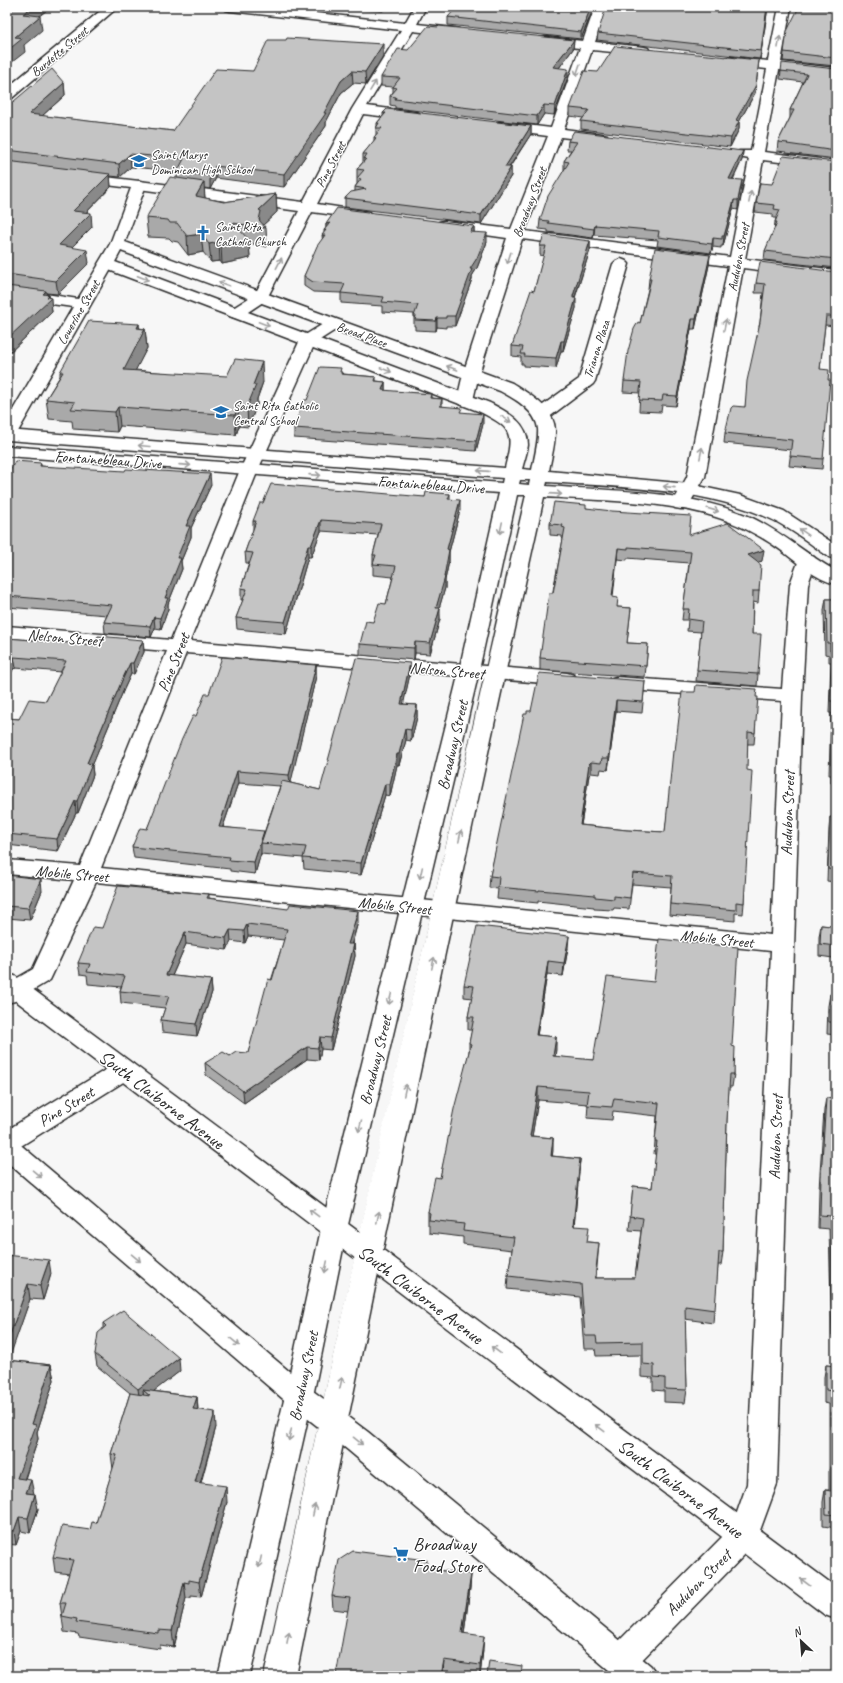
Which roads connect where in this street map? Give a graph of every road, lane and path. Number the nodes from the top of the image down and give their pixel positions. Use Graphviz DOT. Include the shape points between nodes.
graph roads {
  1 [pos="112,7"];
  2 [pos="230,7"];
  3 [pos="420,7"];
  4 [pos="601,7"];
  5 [pos="785,7"];
  6 [pos="257,8"];
  7 [pos="409,27"];
  8 [pos="469,33"];
  9 [pos="538,35"];
  10 [pos="589,39"];
  11 [pos="657,53"];
  12 [pos="720,60"];
  13 [pos="775,65"];
  14 [pos="836,72"];
  15 [pos="7,94"];
  16 [pos="359,109"];
  17 [pos="430,118"];
  18 [pos="485,124"];
  19 [pos="556,133"];
  20 [pos="618,140"];
  21 [pos="734,153"];
  22 [pos="758,156"];
  23 [pos="836,165"];
  24 [pos="69,176"];
  25 [pos="139,185"];
  26 [pos="306,208"];
  27 [pos="376,217"];
  28 [pos="431,224"];
  29 [pos="516,234"];
  30 [pos="117,244"];
  31 [pos="737,262"];
  32 [pos="106,264"];
  33 [pos="622,264"];
  34 [pos="836,275"];
  35 [pos="7,293"];
  36 [pos="261,297"];
  37 [pos="83,304"];
  38 [pos="236,313"];
  39 [pos="334,324"];
  40 [pos="308,340"];
  41 [pos="471,374"];
  42 [pos="465,400"];
  43 [pos="542,414"];
  44 [pos="7,435"];
  45 [pos="519,445"];
  46 [pos="7,451"];
  47 [pos="253,463"];
  48 [pos="511,482"];
  49 [pos="538,484"];
  50 [pos="685,496"];
  51 [pos="836,553"];
  52 [pos="807,561"];
  53 [pos="836,578"];
  54 [pos="7,632"];
  55 [pos="178,647"];
  56 [pos="469,672"];
  57 [pos="495,674"];
  58 [pos="792,696"];
  59 [pos="7,867"];
  60 [pos="88,874"];
  61 [pos="413,907"];
  62 [pos="445,910"];
  63 [pos="782,944"];
  64 [pos="10,989"];
  65 [pos="124,1070"];
  66 [pos="7,1142"];
  67 [pos="7,1148"];
  68 [pos="334,1229"];
  69 [pos="369,1256"];
  70 [pos="299,1396"];
  71 [pos="333,1421"];
  72 [pos="744,1535"];
  73 [pos="836,1605"];
  74 [pos="631,1668"];
  75 [pos="234,1676"];
  76 [pos="280,1676"];
  1 -- 15 [label="street, Burdette Street"];
  2 -- 6 [label="street"];
  3 -- 7 [label="street, Pine Street"];
  4 -- 10 [label="street, Broadway Street"];
  13 -- 5 [label="street, Audubon Street, one-way"];
  6 -- 7 [label="street"];
  7 -- 8 [label="street"];
  16 -- 7 [label="street, Pine Street, one-way"];
  9 -- 10 [label="street"];
  10 -- 11 [label="street"];
  10 -- 19 [label="street, Broadway Street, one-way"];
  12 -- 13 [label="street"];
  13 -- 14 [label="street"];
  13 -- 22 [label="street, Audubon Street"];
  16 -- 17 [label="street"];
  16 -- 26 [label="street, Pine Street"];
  18 -- 19 [label="street"];
  19 -- 20 [label="street"];
  19 -- 29 [label="street, Broadway Street"];
  21 -- 22 [label="street"];
  22 -- 23 [label="street"];
  31 -- 22 [label="street, Audubon Street, one-way"];
  24 -- 25 [label="street"];
  25 -- 26 [label="street"];
  25 -- 30 [label="street, Lowerline Street"];
  26 -- 27 [label="street"];
  36 -- 26 [label="street, Pine Street, one-way"];
  28 -- 29 [label="street"];
  29 -- 31 [label="street"];
  29 -- 41 [label="street, Broadway Street, one-way"];
  30 -- 32 [label="street, Lowerline Street"];
  36 -- 30 [label="street, Broad Place, one-way"];
  31 -- 34 [label="street"];
  50 -- 31 [label="street, Audubon Street, one-way" via="696,478"];
  32 -- 37 [label="street, Lowerline Street"];
  32 -- 38 [label="street, Broad Place, one-way"];
  33 -- 43 [label="street, Trianon Plaza" via="587,382"];
  35 -- 37 [label="street"];
  36 -- 38 [label="street"];
  36 -- 39 [label="street, Broad Place"];
  37 -- 44 [label="street, Lowerline Street"];
  38 -- 40 [label="street, Broad Place, one-way"];
  39 -- 40 [label="street"];
  41 -- 39 [label="street, Broad Place, one-way"];
  40 -- 42 [label="street, Broad Place, one-way"];
  40 -- 47 [label="street, Pine Street"];
  41 -- 42 [label="street, Broadway Street"];
  41 -- 43 [label="street, Broad Place" via="506,387"];
  42 -- 45 [label="street, Broad Place, one-way" via="514,424 519,434"];
  43 -- 49 [label="street" via="547,430"];
  47 -- 44 [label="street, Fontainebleau Drive, one-way"];
  45 -- 48 [label="street, Broadway Street"];
  46 -- 47 [label="street, Fontainebleau Drive, one-way"];
  47 -- 48 [label="street, Fontainebleau Drive"];
  47 -- 55 [label="street, Pine Street"];
  48 -- 49 [label="street, Fontainebleau Drive"];
  48 -- 56 [label="street, Broadway Street, one-way"];
  49 -- 50 [label="street, Fontainebleau Drive" via="644,499"];
  49 -- 57 [label="street, Broadway Street"];
  51 -- 50 [label="street, Fontainebleau Drive, one-way" via="778,515 734,499"];
  50 -- 52 [label="street, Fontainebleau Drive, one-way" via="751,523"];
  52 -- 53 [label="street, Fontainebleau Drive"];
  52 -- 58 [label="street, Audubon Street" via="799,584"];
  54 -- 55 [label="street, Nelson Street"];
  55 -- 56 [label="street, Nelson Street"];
  55 -- 60 [label="street, Pine Street"];
  56 -- 57 [label="street, Nelson Street"];
  56 -- 61 [label="street, Broadway Street, one-way"];
  57 -- 58 [label="street, Nelson Street"];
  62 -- 57 [label="street, Broadway Street, one-way"];
  58 -- 63 [label="street, Audubon Street"];
  59 -- 60 [label="street, Mobile Street"];
  60 -- 61 [label="street, Mobile Street"];
  60 -- 64 [label="street, Pine Street" via="42,974"];
  61 -- 62 [label="street, Mobile Street"];
  61 -- 68 [label="street, Broadway Street, one-way"];
  62 -- 63 [label="street, Mobile Street"];
  69 -- 62 [label="street, Broadway Street, one-way"];
  63 -- 72 [label="street, Audubon Street" via="762,1484"];
  64 -- 65 [label="street, South Claiborne Avenue"];
  65 -- 66 [label="street, Pine Street"];
  68 -- 65 [label="street, South Claiborne Avenue, one-way"];
  67 -- 70 [label="street, one-way"];
  68 -- 69 [label="street, South Claiborne Avenue"];
  68 -- 70 [label="street, Broadway Street, one-way"];
  71 -- 69 [label="street, Broadway Street, one-way"];
  72 -- 69 [label="street, South Claiborne Avenue, one-way"];
  70 -- 71 [label="street"];
  70 -- 75 [label="street, Broadway Street, one-way"];
  71 -- 74 [label="street, one-way"];
  76 -- 71 [label="street, Broadway Street, one-way"];
  73 -- 72 [label="street, South Claiborne Avenue, one-way"];
  72 -- 74 [label="street, Audubon Street"];
}
